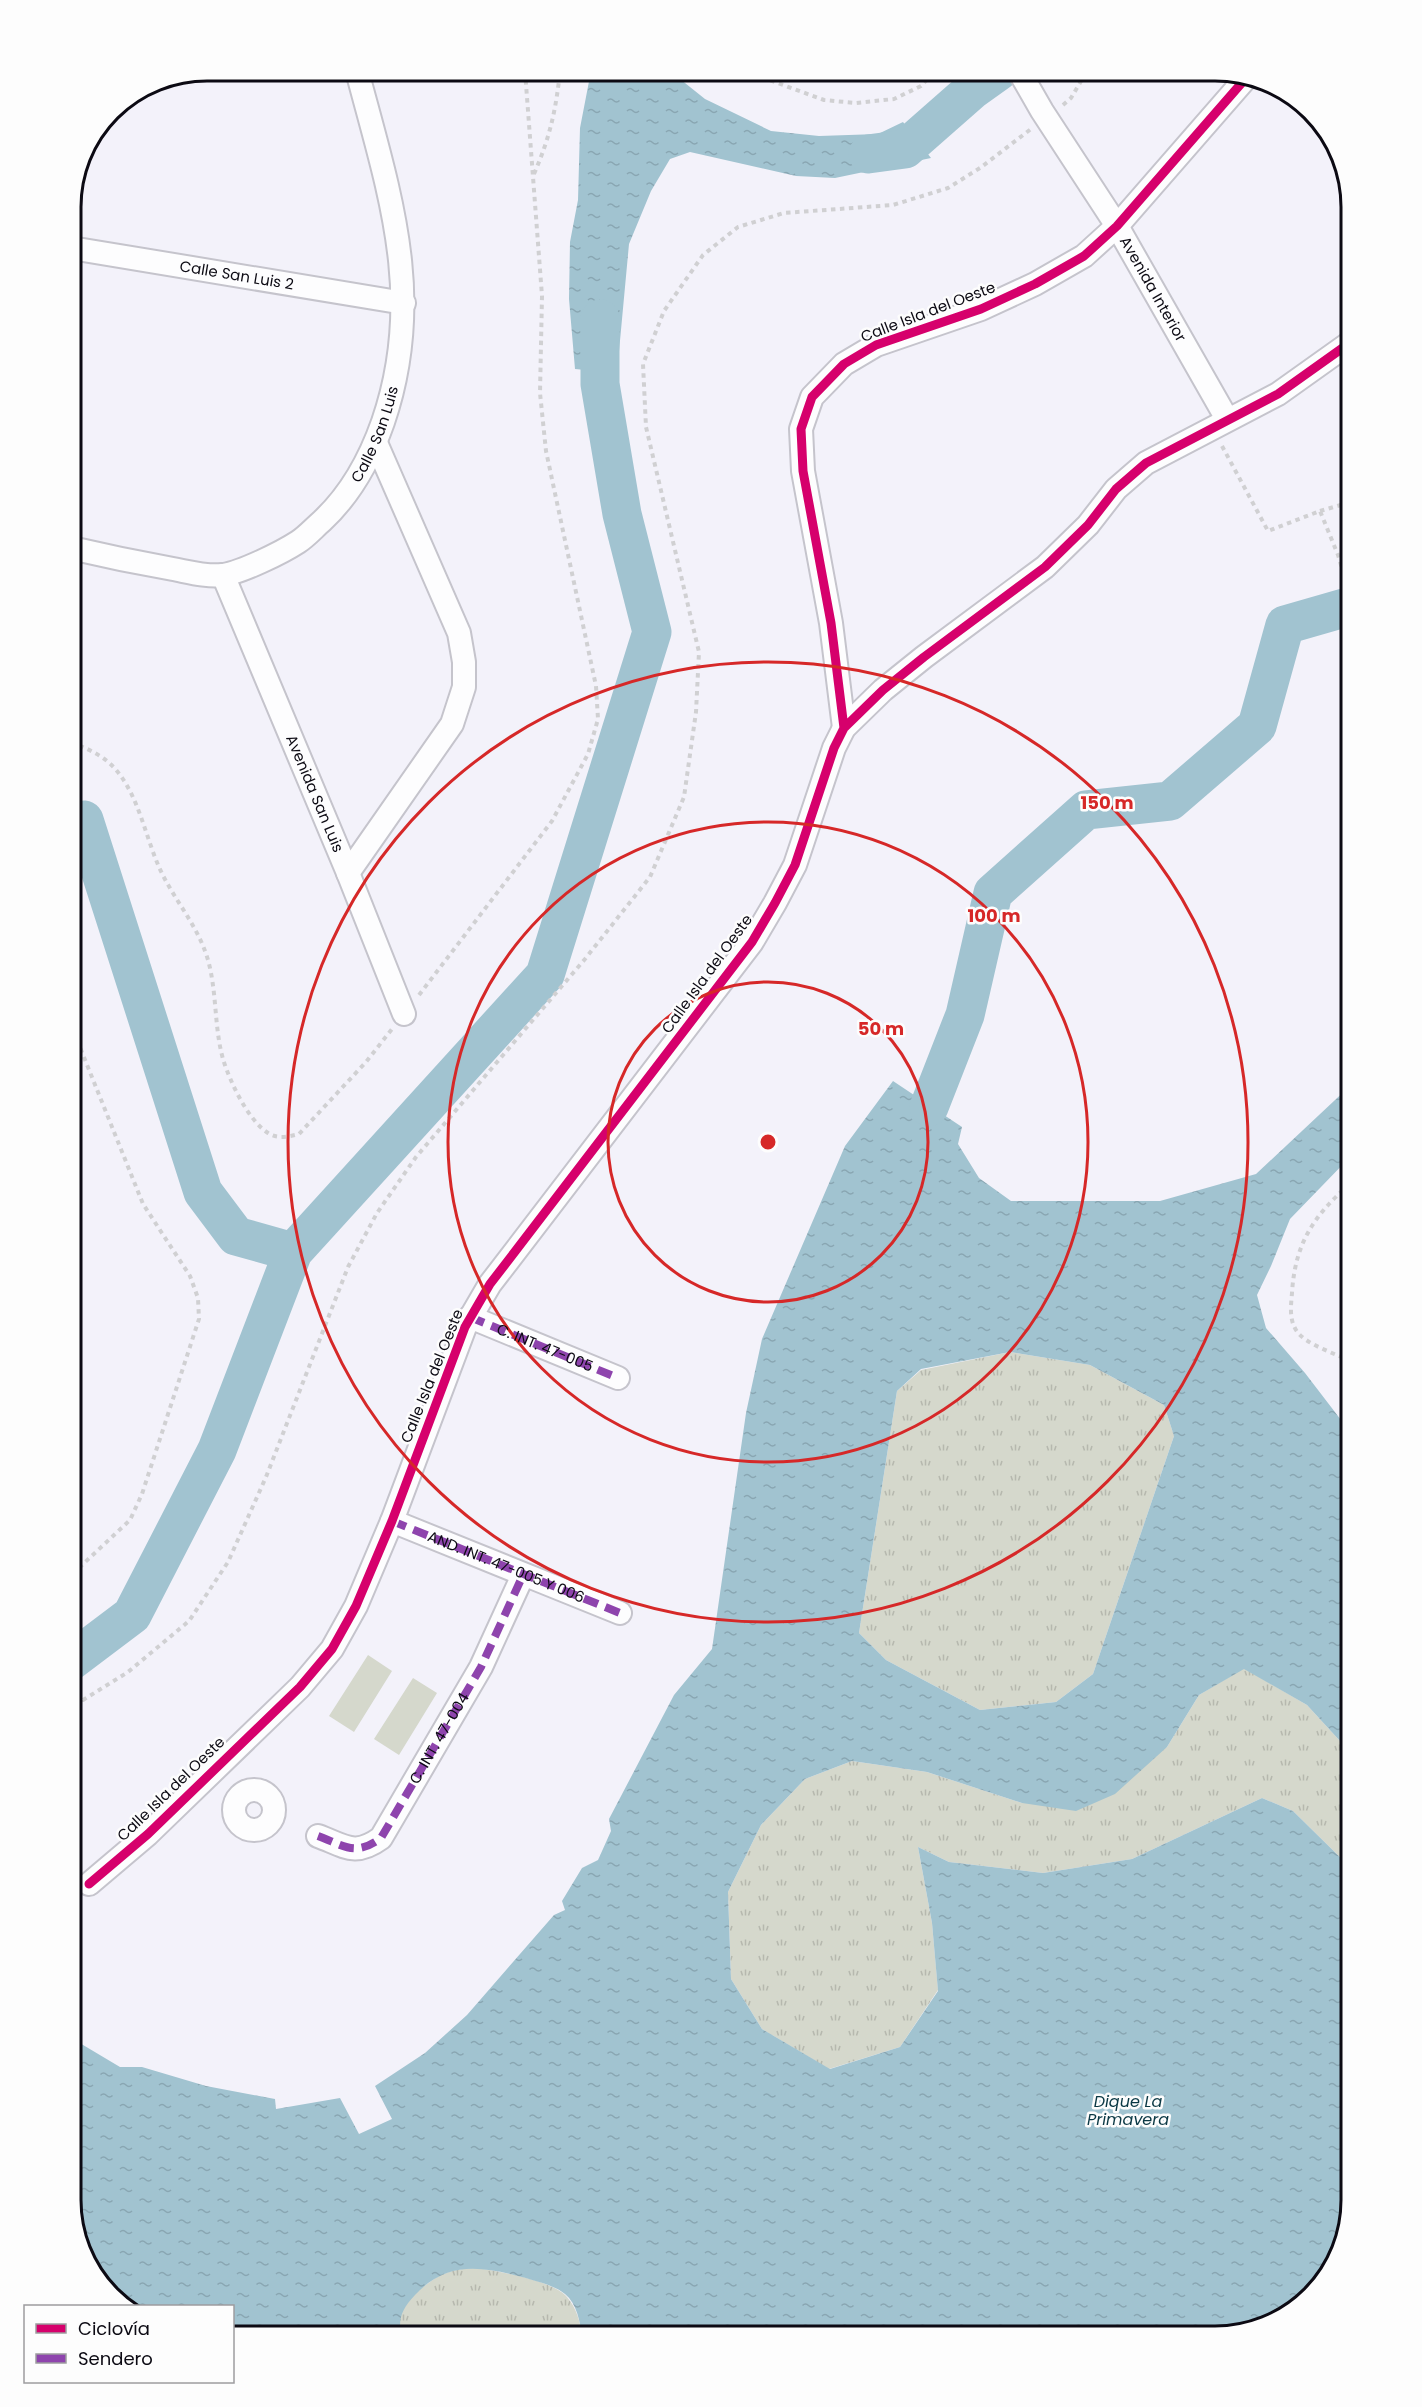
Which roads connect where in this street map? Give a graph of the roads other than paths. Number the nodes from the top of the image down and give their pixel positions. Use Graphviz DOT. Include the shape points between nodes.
graph roads {
  1 [pos="360,81"];
  2 [pos="1025,81"];
  3 [pos="1241,83"];
  4 [pos="1117,226"];
  5 [pos="81,250"];
  6 [pos="404,303"];
  7 [pos="1341,350"];
  8 [pos="1219,423"];
  9 [pos="376,443"];
  10 [pos="81,550"];
  11 [pos="223,575"];
  12 [pos="844,728"];
  13 [pos="348,873"];
  14 [pos="404,1014"];
  15 [pos="470,1317"];
  16 [pos="618,1378"];
  17 [pos="392,1521"];
  18 [pos="523,1575"];
  19 [pos="620,1613"];
  20 [pos="214,1768"];
  21 [pos="241,1795"];
  22 [pos="318,1836"];
  23 [pos="89,1884"];
  1 -- 6 [label="street, Calle San Luis" via="391,198"];
  2 -- 4 [label="street, Avenida Interior"];
  3 -- 4 [label="street, Calle Isla del Oeste"];
  4 -- 8 [label="street, Avenida Interior"];
  4 -- 12 [label="street, Calle Isla del Oeste" via="1084,256 1035,284 981,309 876,345 844,364 812,397 801,429 803,471 831,623"];
  5 -- 6 [label="street, Calle San Luis 2"];
  6 -- 9 [label="street, Calle San Luis" via="392,397"];
  7 -- 8 [label="street, Calle Isla del Oeste" via="1278,394"];
  8 -- 12 [label="street, Calle Isla del Oeste" via="1146,463 1116,489 1088,525 1045,567 924,657"];
  9 -- 11 [label="street, Calle San Luis" via="330,514 299,542"];
  9 -- 13 [label="street" via="459,633 464,687 452,724"];
  10 -- 11 [label="street, Calle San Luis"];
  11 -- 13 [label="street, Avenida San Luis"];
  12 -- 15 [label="street, Calle Isla del Oeste" via="795,865 752,942 502,1269"];
  13 -- 14 [label="street, Avenida San Luis"];
  15 -- 16 [label="street, C. INT. 47-005"];
  15 -- 17 [label="street, Calle Isla del Oeste"];
  17 -- 18 [label="street, AND. INT. 47-005 Y 006"];
  17 -- 20 [label="street, Calle Isla del Oeste" via="356,1606 332,1649 300,1687"];
  18 -- 19 [label="street, AND. INT. 47-005 Y 006"];
  18 -- 22 [label="street, C. INT. 47-004" via="481,1667 381,1838 357,1850"];
  20 -- 21 [label="street"];
  20 -- 23 [label="street, Calle Isla del Oeste" via="148,1834"];
}
